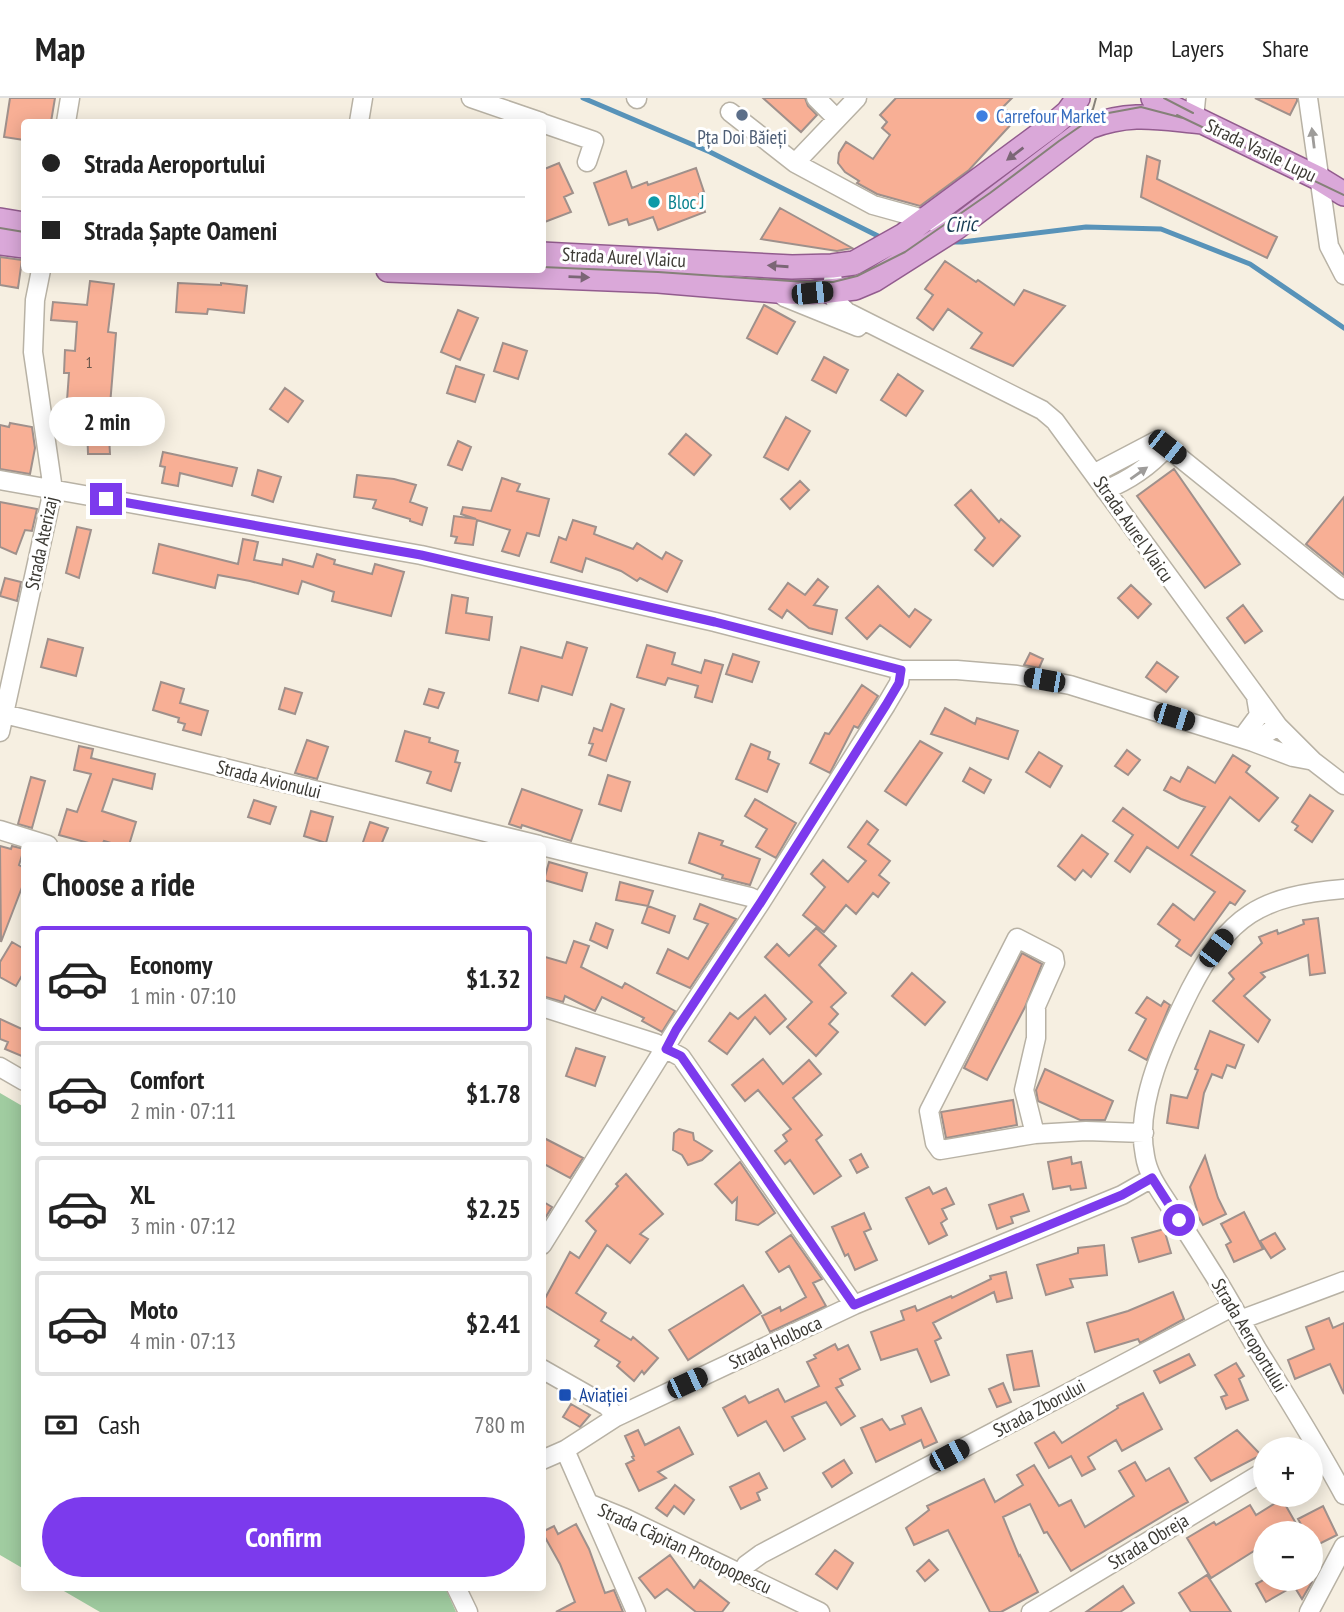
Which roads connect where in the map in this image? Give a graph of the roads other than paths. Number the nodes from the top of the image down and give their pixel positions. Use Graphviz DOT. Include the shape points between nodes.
graph roads {
  1 [pos="70,98"];
  2 [pos="363,98"];
  3 [pos="471,98"];
  4 [pos="816,98"];
  5 [pos="857,98"];
  6 [pos="1153,98"];
  7 [pos="1308,98"];
  8 [pos="1073,105"];
  9 [pos="730,112"];
  10 [pos="1198,113"];
  11 [pos="66,119"];
  12 [pos="360,119"];
  13 [pos="531,119"];
  14 [pos="837,119"];
  15 [pos="546,124"];
  16 [pos="587,162"];
  17 [pos="795,163"];
  18 [pos="1334,186"];
  19 [pos="925,219"];
  20 [pos="0,220"];
  21 [pos="21,224"];
  22 [pos="956,228"];
  23 [pos="0,243"];
  24 [pos="21,246"];
  25 [pos="546,254"];
  26 [pos="832,266"];
  27 [pos="40,273"];
  28 [pos="462,273"];
  29 [pos="1344,275"];
  30 [pos="874,280"];
  31 [pos="765,290"];
  32 [pos="834,290"];
  33 [pos="879,329"];
  34 [pos="1162,443"];
  35 [pos="1095,473"];
  36 [pos="0,480"];
  37 [pos="53,490"];
  38 [pos="1105,490"];
  39 [pos="1344,590"];
  40 [pos="901,670"];
  41 [pos="1256,696"];
  42 [pos="2,713"];
  43 [pos="1278,726"];
  44 [pos="0,732"];
  45 [pos="1248,740"];
  46 [pos="1313,761"];
  47 [pos="1344,785"];
  48 [pos="0,830"];
  49 [pos="38,842"];
  50 [pos="525,842"];
  51 [pos="546,847"];
  52 [pos="1344,888"];
  53 [pos="761,902"];
  54 [pos="546,1008"];
  55 [pos="666,1049"];
  56 [pos="0,1067"];
  57 [pos="21,1079"];
  58 [pos="1144,1133"];
  59 [pos="1035,1134"];
  60 [pos="1152,1178"];
  61 [pos="546,1239"];
  62 [pos="1344,1281"];
  63 [pos="854,1305"];
  64 [pos="1236,1313"];
  65 [pos="546,1371"];
  66 [pos="616,1417"];
  67 [pos="1304,1437"];
  68 [pos="565,1450"];
  69 [pos="546,1458"];
  70 [pos="1323,1466"];
  71 [pos="1253,1478"];
  72 [pos="1344,1495"];
  73 [pos="588,1503"];
  74 [pos="1344,1546"];
  75 [pos="741,1574"];
  76 [pos="458,1591"];
  77 [pos="468,1612"];
  78 [pos="636,1612"];
  79 [pos="820,1612"];
  80 [pos="1031,1612"];
  81 [pos="1309,1612"];
  1 -- 11 [label="street"];
  2 -- 12 [label="street"];
  3 -- 13 [label="street"];
  4 -- 14 [label="street"];
  5 -- 14 [label="street"];
  6 -- 10 [label="main road, Strada Vasile Lupu"];
  18 -- 7 [label="street, one-way"];
  8 -- 19 [label="main road, Strada Aurel Vlaicu, one-way"];
  9 -- 17 [label="street"];
  10 -- 18 [label="main road, Strada Vasile Lupu"];
  10 -- 22 [label="main road, Strada Aurel Vlaicu" via="1135,115 1089,127"];
  14 -- 17 [label="street"];
  15 -- 16 [label="street" via="594,141"];
  17 -- 19 [label="street" via="873,205"];
  18 -- 29 [label="street" via="1329,246"];
  19 -- 22 [label="street"];
  19 -- 26 [label="main road, Strada Aurel Vlaicu" via="853,263"];
  20 -- 21 [label="main road"];
  22 -- 30 [label="main road, Strada Aurel Vlaicu"];
  23 -- 24 [label="main road"];
  26 -- 25 [label="main road, Strada Aurel Vlaicu, one-way"];
  26 -- 32 [label="street"];
  27 -- 37 [label="street, Strada Aterizaj" via="33,352"];
  28 -- 31 [label="main road, Strada Aurel Vlaicu, one-way"];
  30 -- 32 [label="main road, Strada Aurel Vlaicu"];
  30 -- 33 [label="street" via="860,302"];
  31 -- 32 [label="main road, Strada Aurel Vlaicu"];
  31 -- 33 [label="street, Strada Aurel Vlaicu" via="852,326"];
  32 -- 33 [label="street, Strada Aurel Vlaicu" via="835,300 847,312"];
  33 -- 35 [label="street, Strada Aurel Vlaicu" via="1042,410"];
  34 -- 35 [label="street"];
  38 -- 34 [label="street, one-way" via="1128,481 1154,462"];
  34 -- 39 [label="street"];
  35 -- 38 [label="street, Strada Aurel Vlaicu"];
  36 -- 37 [label="street"];
  37 -- 40 [label="street" via="421,555"];
  37 -- 42 [label="street, Strada Aterizaj"];
  38 -- 41 [label="street, Strada Aurel Vlaicu"];
  40 -- 45 [label="street" via="957,670 1070,685"];
  40 -- 53 [label="street" via="899,683"];
  41 -- 43 [label="street, Strada Aurel Vlaicu"];
  41 -- 45 [label="street" via="1259,715"];
  42 -- 44 [label="street, Strada Aterizaj"];
  42 -- 50 [label="street, Strada Avionului"];
  43 -- 45 [label="street"];
  43 -- 46 [label="street, Strada Aurel Vlaicu"];
  45 -- 46 [label="street"];
  46 -- 47 [label="street, Strada Aurel Vlaicu"];
  48 -- 49 [label="street"];
  51 -- 53 [label="street, Strada Avionului"];
  52 -- 58 [label="street" via="1278,900 1251,911 1227,932 1204,963 1157,1060 1147,1095"];
  53 -- 55 [label="street"];
  54 -- 55 [label="street"];
  55 -- 61 [label="street"];
  55 -- 63 [label="street" via="681,1056"];
  56 -- 57 [label="street"];
  58 -- 59 [label="street"];
  58 -- 60 [label="street" via="1144,1156"];
  59 -- 59 [label="street" via="1024,1090 1037,1038 1036,1006 1055,964 1054,957 1017,938 929,1111 940,1150"];
  60 -- 63 [label="street, Strada Holboca" via="1122,1195"];
  60 -- 64 [label="street, Strada Aeroportului"];
  62 -- 64 [label="street, Strada Zborului"];
  63 -- 66 [label="street, Strada Holboca"];
  64 -- 67 [label="street, Strada Aeroportului"];
  64 -- 75 [label="street, Strada Zborului" via="761,1554"];
  65 -- 66 [label="street" via="607,1406"];
  66 -- 68 [label="street, Strada Holboca"];
  68 -- 69 [label="street, Strada Holboca"];
  68 -- 73 [label="street"];
  70 -- 72 [label="street, Strada Aeroportului"];
  71 -- 80 [label="street, Strada Obreja"];
  73 -- 75 [label="street, Strada Căpitan Protopopescu"];
  73 -- 78 [label="street"];
  74 -- 81 [label="street"];
  75 -- 79 [label="street, Strada Căpitan Protopopescu"];
  76 -- 77 [label="street"];
}
